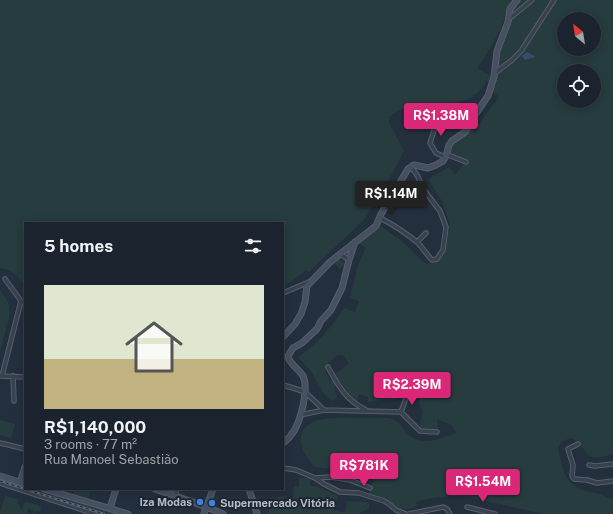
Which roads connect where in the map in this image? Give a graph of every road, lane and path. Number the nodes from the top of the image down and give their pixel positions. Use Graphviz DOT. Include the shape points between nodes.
graph roads {
  1 [pos="517,0"];
  2 [pos="532,0"];
  3 [pos="554,0"];
  4 [pos="508,20"];
  5 [pos="495,75"];
  6 [pos="445,115"];
  7 [pos="446,156"];
  8 [pos="466,162"];
  9 [pos="409,168"];
  10 [pos="426,192"];
  11 [pos="418,203"];
  12 [pos="380,218"];
  13 [pos="426,233"];
  14 [pos="356,241"];
  15 [pos="417,242"];
  16 [pos="340,254"];
  17 [pos="349,260"];
  18 [pos="5,279"];
  19 [pos="310,282"];
  20 [pos="284,293"];
  21 [pos="23,302"];
  22 [pos="284,336"];
  23 [pos="328,367"];
  24 [pos="1,376"];
  25 [pos="13,376"];
  26 [pos="24,378"];
  27 [pos="284,385"];
  28 [pos="306,392"];
  29 [pos="407,394"];
  30 [pos="14,401"];
  31 [pos="324,410"];
  32 [pos="367,410"];
  33 [pos="401,412"];
  34 [pos="299,415"];
  35 [pos="437,432"];
  36 [pos="284,442"];
  37 [pos="0,443"];
  38 [pos="578,444"];
  39 [pos="24,449"];
  40 [pos="613,464"];
  41 [pos="589,465"];
  42 [pos="284,468"];
  43 [pos="0,476"];
  44 [pos="315,478"];
  45 [pos="613,481"];
  46 [pos="0,483"];
  47 [pos="23,483"];
  48 [pos="370,488"];
  49 [pos="47,490"];
  50 [pos="116,490"];
  51 [pos="158,490"];
  52 [pos="177,490"];
  53 [pos="213,490"];
  54 [pos="249,490"];
  55 [pos="175,496"];
  56 [pos="207,507"];
  57 [pos="468,507"];
  58 [pos="110,508"];
  59 [pos="95,514"];
  60 [pos="128,514"];
  61 [pos="204,514"];
  62 [pos="223,514"];
  63 [pos="257,514"];
  64 [pos="408,514"];
  65 [pos="450,514"];
  66 [pos="495,514"];
  1 -- 4 [label="street" via="510,9"];
  2 -- 4 [label="street"];
  3 -- 5 [label="street" via="521,51"];
  4 -- 5 [label="street" via="497,51"];
  5 -- 7 [label="street" via="488,96 464,133 450,143"];
  6 -- 7 [label="street" via="436,124 430,143 436,153"];
  7 -- 8 [label="street"];
  7 -- 9 [label="street" via="431,167 415,165"];
  9 -- 10 [label="street" via="417,175"];
  9 -- 12 [label="street"];
  10 -- 11 [label="street"];
  10 -- 15 [label="street" via="441,212 446,227 443,250 433,260"];
  12 -- 14 [label="street" via="376,226"];
  12 -- 15 [label="street"];
  13 -- 15 [label="street"];
  14 -- 16 [label="street"];
  14 -- 17 [label="street"];
  16 -- 17 [label="street"];
  16 -- 19 [label="street"];
  17 -- 28 [label="street" via="342,288 331,310 315,331 293,348 288,356 304,377"];
  18 -- 21 [label="street"];
  19 -- 20 [label="street"];
  19 -- 22 [label="street" via="306,288 301,314"];
  21 -- 24 [label="street"];
  23 -- 32 [label="street" via="350,400"];
  24 -- 25 [label="street"];
  25 -- 26 [label="street"];
  25 -- 30 [label="street"];
  27 -- 28 [label="street"];
  28 -- 31 [label="street"];
  28 -- 34 [label="street"];
  29 -- 33 [label="street"];
  31 -- 32 [label="street"];
  31 -- 34 [label="street"];
  32 -- 33 [label="street"];
  33 -- 35 [label="street" via="420,431"];
  34 -- 36 [label="street" via="293,432"];
  37 -- 39 [label="street"];
  38 -- 45 [label="street" via="568,450 574,479 599,483"];
  40 -- 41 [label="street"];
  42 -- 44 [label="street"];
  43 -- 47 [label="street"];
  44 -- 48 [label="street" via="350,480"];
  44 -- 64 [label="street" via="340,492 359,494 386,502 396,510"];
  46 -- 59 [label="street"];
  49 -- 58 [label="street"];
  50 -- 58 [label="street"];
  51 -- 55 [label="street"];
  52 -- 55 [label="street"];
  53 -- 56 [label="street"];
  54 -- 63 [label="street"];
  55 -- 56 [label="street"];
  56 -- 61 [label="street"];
  56 -- 62 [label="street"];
  57 -- 66 [label="street"];
  58 -- 60 [label="street"];
  64 -- 65 [label="street" via="443,507"];
}
